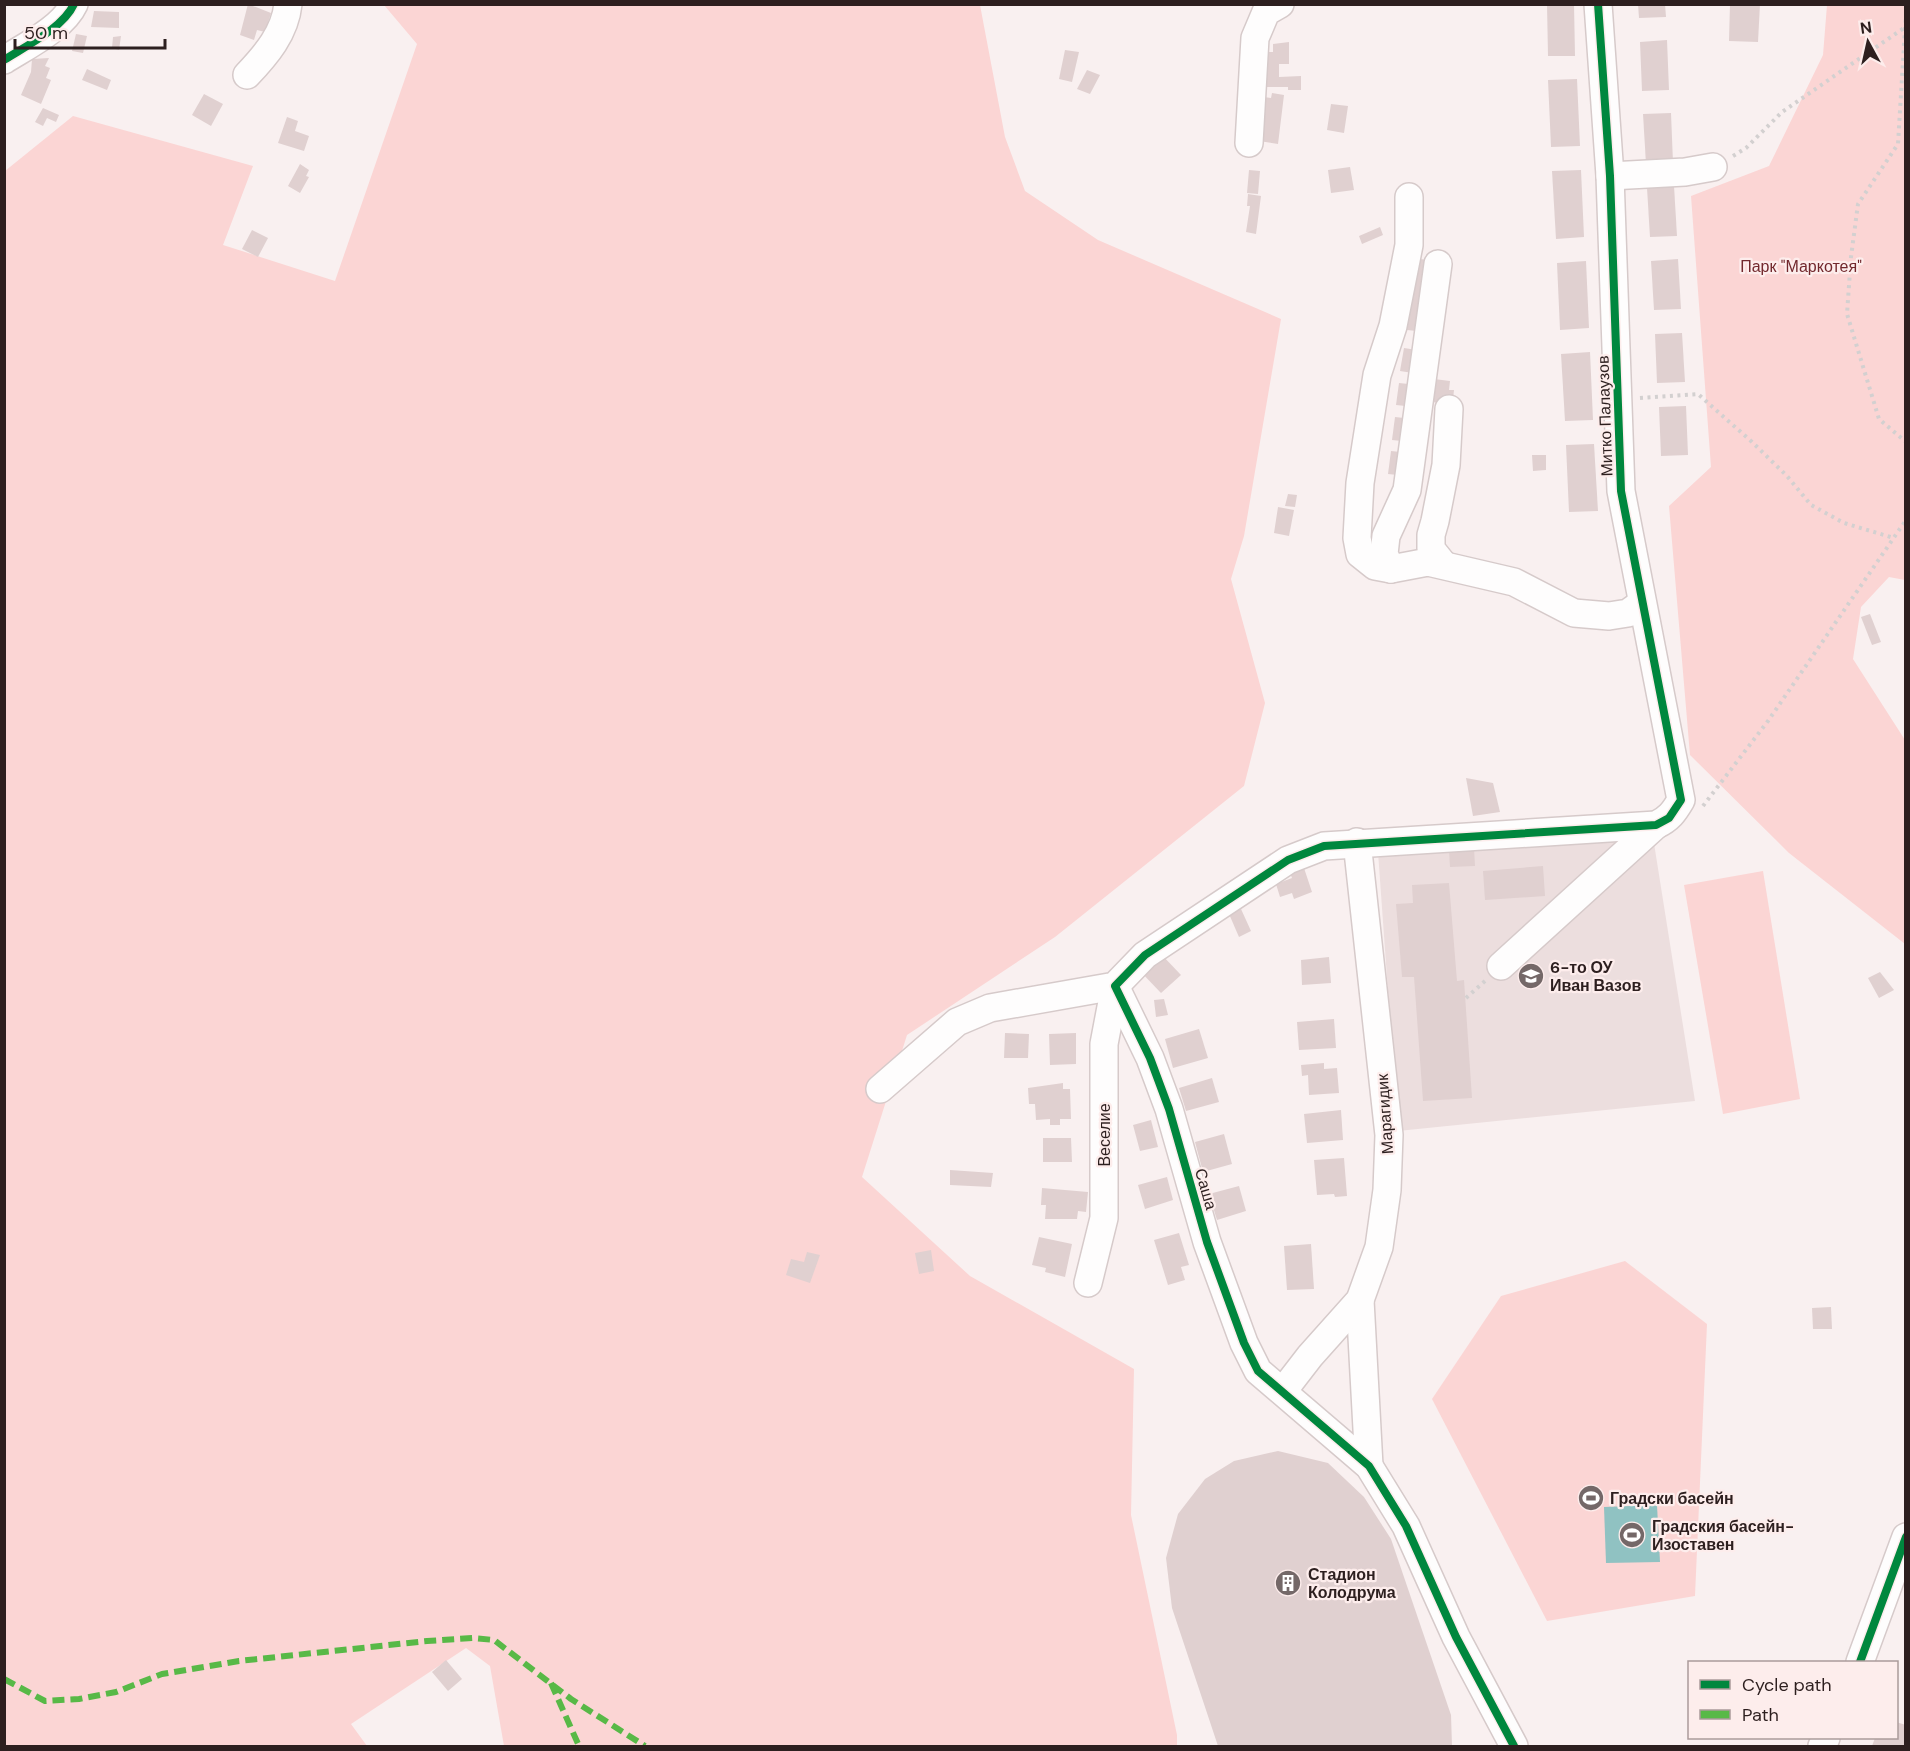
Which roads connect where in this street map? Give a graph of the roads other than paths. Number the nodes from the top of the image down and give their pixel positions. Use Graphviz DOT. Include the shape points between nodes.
graph roads {
  1 [pos="74,4"];
  2 [pos="288,4"];
  3 [pos="1598,4"];
  4 [pos="1266,7"];
  5 [pos="4,60"];
  6 [pos="247,75"];
  7 [pos="1249,143"];
  8 [pos="1713,167"];
  9 [pos="1610,176"];
  10 [pos="1408,197"];
  11 [pos="1438,264"];
  12 [pos="1449,409"];
  13 [pos="1443,564"];
  14 [pos="1391,569"];
  15 [pos="1642,603"];
  16 [pos="1662,822"];
  17 [pos="1357,843"];
  18 [pos="1501,966"];
  19 [pos="1115,986"];
  20 [pos="880,1089"];
  21 [pos="1088,1283"];
  22 [pos="1360,1300"];
  23 [pos="1283,1391"];
  24 [pos="1369,1467"];
  25 [pos="1905,1537"];
  26 [pos="1860,1661"];
  27 [pos="1514,1746"];
  1 -- 5 [label="street" via="52,28"];
  2 -- 6 [label="street" via="280,32"];
  3 -- 9 [label="street, Митко Палаузов"];
  4 -- 7 [label="street" via="1255,38"];
  8 -- 9 [label="street"];
  9 -- 15 [label="street, Митко Палаузов" via="1621,491"];
  10 -- 14 [label="street" via="1409,245 1393,326 1377,375 1360,483 1357,538 1360,554 1375,566"];
  11 -- 14 [label="street" via="1407,490 1386,537 1384,554"];
  12 -- 13 [label="street" via="1446,465 1431,535 1431,549"];
  13 -- 14 [label="street" via="1428,562"];
  13 -- 15 [label="street" via="1514,582 1574,613 1609,616 1628,613"];
  15 -- 16 [label="street, Митко Палаузов" via="1681,800"];
  16 -- 17 [label="street"];
  16 -- 18 [label="street"];
  17 -- 19 [label="street" via="1324,846 1288,860 1145,955"];
  17 -- 22 [label="street, Марагидик" via="1389,1135 1379,1246"];
  19 -- 20 [label="street" via="990,1008 957,1022"];
  19 -- 21 [label="street, Веселие" via="1104,1044 1104,1218"];
  19 -- 23 [label="street, Саша" via="1150,1058 1169,1109 1207,1242 1244,1343 1258,1371"];
  22 -- 23 [label="street, Марагидик"];
  22 -- 24 [label="street"];
  23 -- 24 [label="street, Саша"];
  24 -- 27 [label="street" via="1406,1526 1456,1637"];
  25 -- 26 [label="street"];
}
